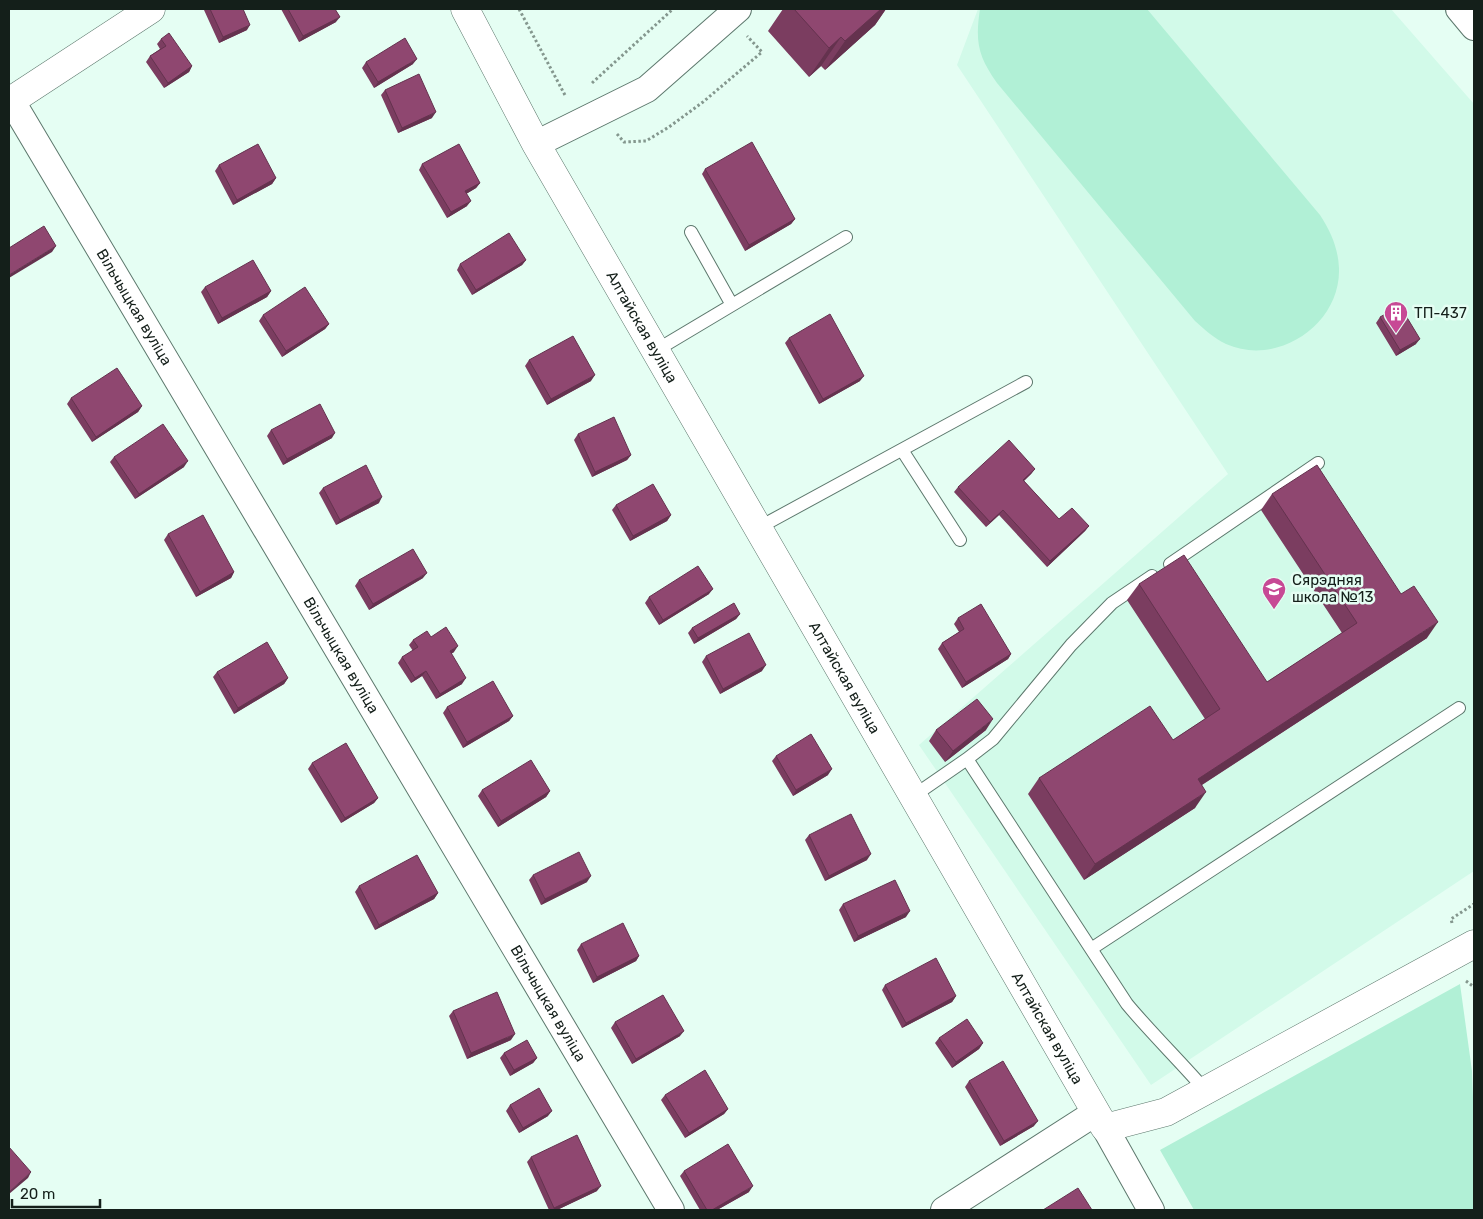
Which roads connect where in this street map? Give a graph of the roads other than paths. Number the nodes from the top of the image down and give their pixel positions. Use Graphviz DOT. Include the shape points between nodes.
graph roads {
  1 [pos="151,9"];
  2 [pos="465,9"];
  3 [pos="738,9"];
  4 [pos="1458,9"];
  5 [pos="1474,27"];
  6 [pos="10,101"];
  7 [pos="536,144"];
  8 [pos="691,232"];
  9 [pos="846,237"];
  10 [pos="732,305"];
  11 [pos="655,351"];
  12 [pos="1026,382"];
  13 [pos="902,450"];
  14 [pos="1318,463"];
  15 [pos="758,528"];
  16 [pos="960,540"];
  17 [pos="1459,708"];
  18 [pos="968,759"];
  19 [pos="912,797"];
  20 [pos="1474,944"];
  21 [pos="1091,949"];
  22 [pos="1205,1090"];
  23 [pos="1100,1120"];
  24 [pos="671,1210"];
  25 [pos="944,1210"];
  26 [pos="1151,1210"];
  1 -- 6 [label="main road"];
  2 -- 7 [label="main road, Алтайская вуліца"];
  3 -- 7 [label="street" via="647,89"];
  4 -- 5 [label="street"];
  6 -- 24 [label="street, Вільчыцкая вуліца"];
  7 -- 11 [label="main road, Алтайская вуліца"];
  8 -- 10 [label="lane"];
  9 -- 10 [label="lane"];
  10 -- 11 [label="lane"];
  11 -- 15 [label="main road, Алтайская вуліца"];
  12 -- 13 [label="lane"];
  13 -- 15 [label="lane"];
  13 -- 16 [label="lane"];
  14 -- 18 [label="lane" via="1112,603 1071,645 993,739"];
  15 -- 19 [label="main road, Алтайская вуліца"];
  17 -- 21 [label="lane"];
  18 -- 19 [label="lane"];
  18 -- 21 [label="lane"];
  19 -- 23 [label="main road, Алтайская вуліца"];
  20 -- 22 [label="main road"];
  21 -- 22 [label="lane" via="1127,1004"];
  22 -- 23 [label="main road" via="1166,1112"];
  23 -- 25 [label="street"];
  23 -- 26 [label="street, Алтайская вуліца"];
}
